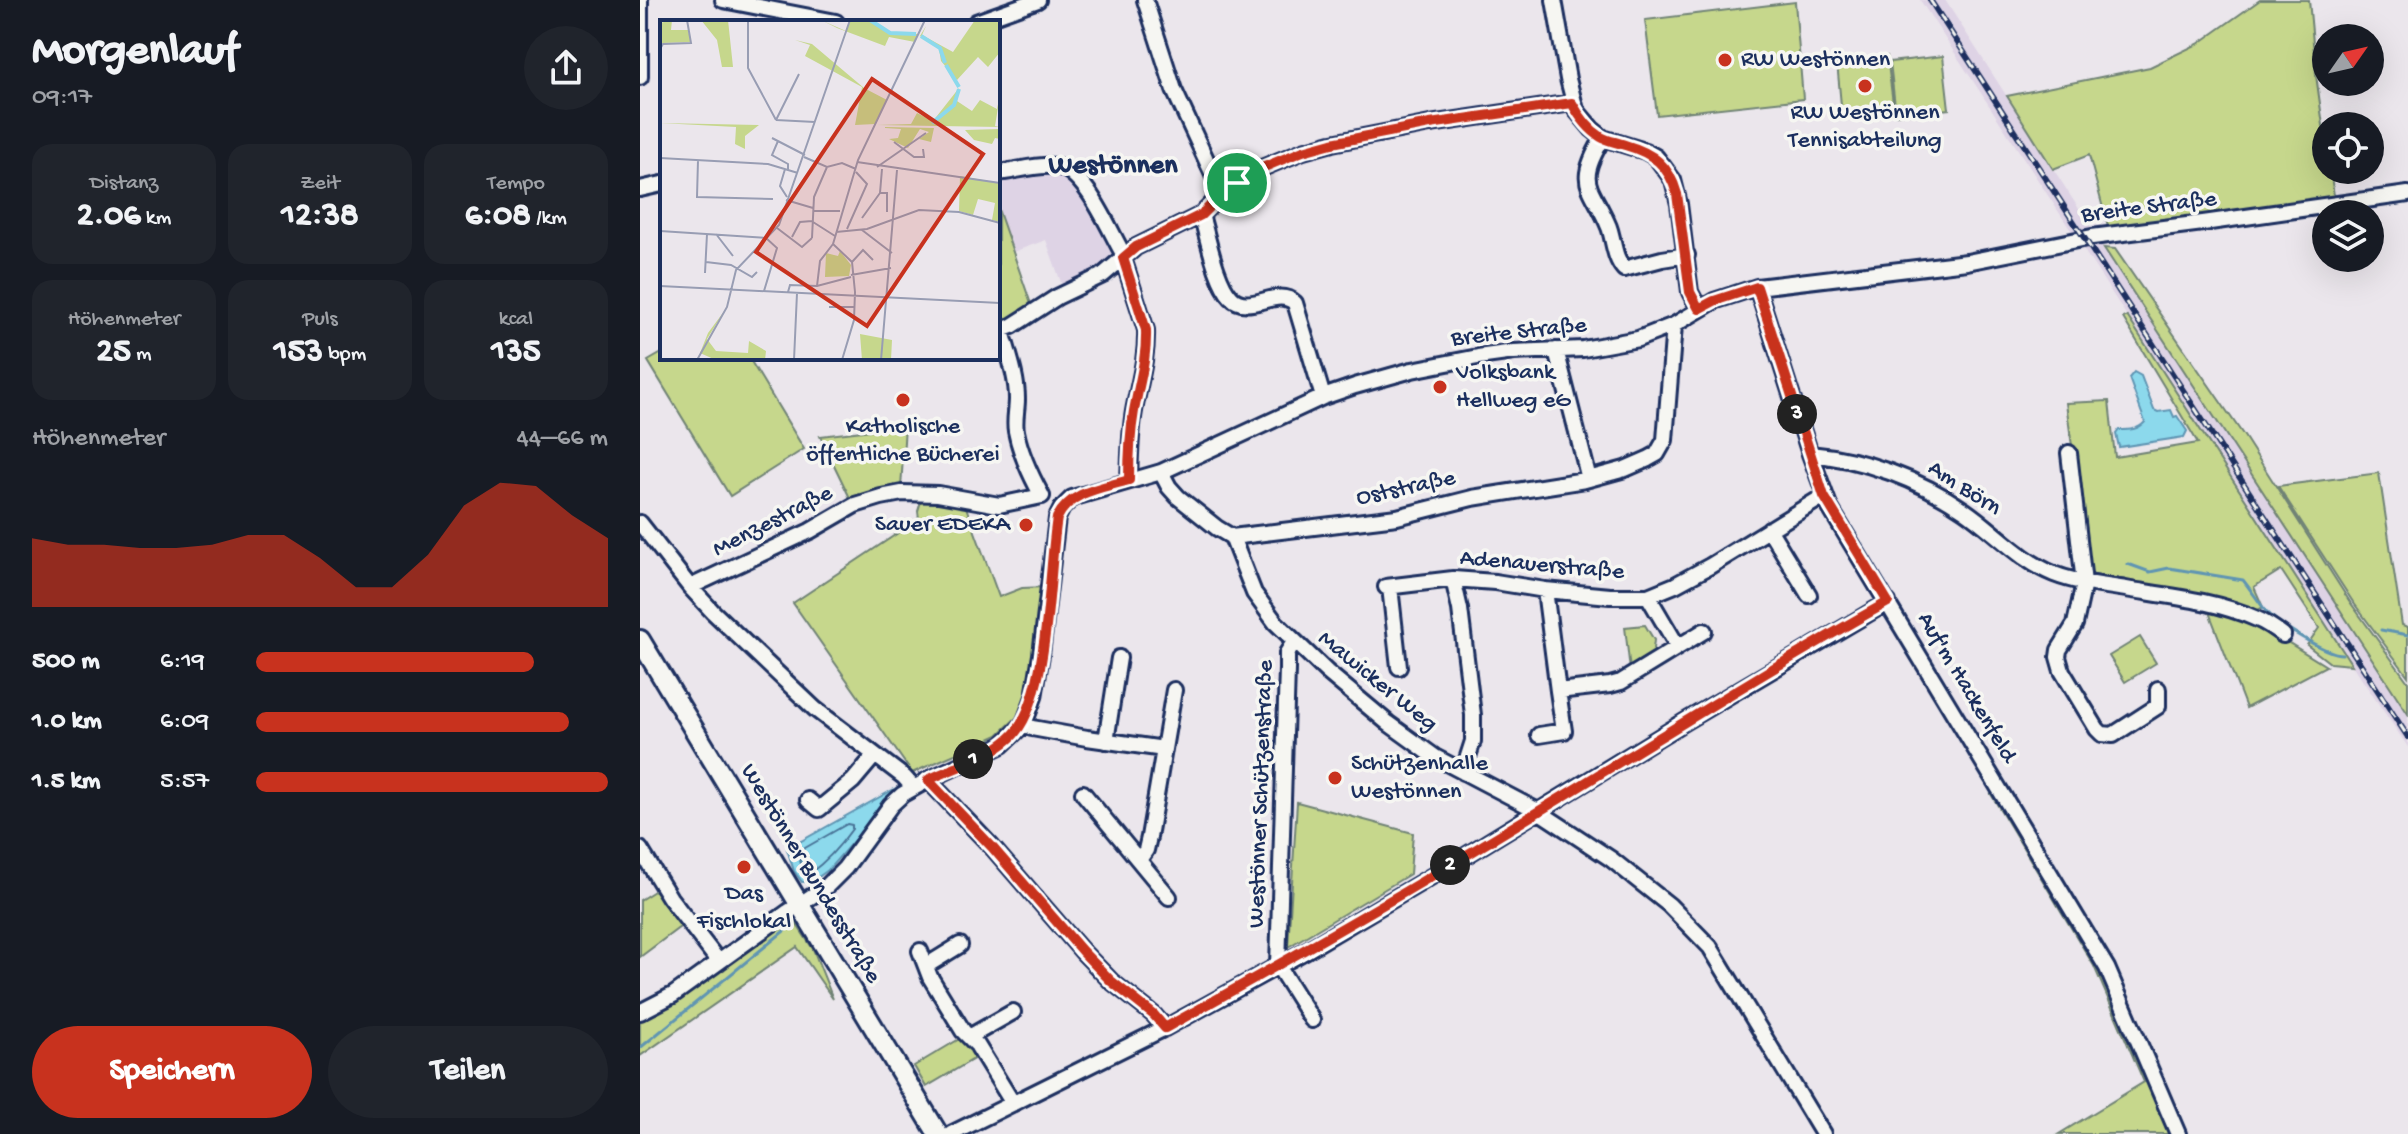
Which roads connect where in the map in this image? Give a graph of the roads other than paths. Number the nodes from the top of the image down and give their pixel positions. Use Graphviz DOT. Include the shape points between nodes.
graph roads {
  1 [pos="640,0"];
  2 [pos="723,0"];
  3 [pos="1038,0"];
  4 [pos="1145,0"];
  5 [pos="1554,0"];
  6 [pos="784,11"];
  7 [pos="827,20"];
  8 [pos="982,20"];
  9 [pos="640,77"];
  10 [pos="1572,103"];
  11 [pos="1603,138"];
  12 [pos="1000,173"];
  13 [pos="660,184"];
  14 [pos="640,189"];
  15 [pos="1222,194"];
  16 [pos="2408,194"];
  17 [pos="1201,215"];
  18 [pos="1122,254"];
  19 [pos="1687,255"];
  20 [pos="1757,287"];
  21 [pos="1699,309"];
  22 [pos="1674,325"];
  23 [pos="1000,331"];
  24 [pos="1556,350"];
  25 [pos="1323,397"];
  26 [pos="2069,453"];
  27 [pos="1810,454"];
  28 [pos="1161,472"];
  29 [pos="1589,479"];
  30 [pos="1129,480"];
  31 [pos="1042,496"];
  32 [pos="1824,496"];
  33 [pos="1062,508"];
  34 [pos="640,523"];
  35 [pos="1769,529"];
  36 [pos="1232,537"];
  37 [pos="1453,579"];
  38 [pos="2084,583"];
  39 [pos="690,587"];
  40 [pos="1545,590"];
  41 [pos="1809,595"];
  42 [pos="1648,596"];
  43 [pos="1888,602"];
  44 [pos="1704,631"];
  45 [pos="2283,635"];
  46 [pos="640,640"];
  47 [pos="1294,642"];
  48 [pos="1678,647"];
  49 [pos="1119,658"];
  50 [pos="1399,667"];
  51 [pos="2158,689"];
  52 [pos="1174,690"];
  53 [pos="1558,691"];
  54 [pos="1024,724"];
  55 [pos="1539,735"];
  56 [pos="1106,741"];
  57 [pos="1164,749"];
  58 [pos="875,755"];
  59 [pos="1463,772"];
  60 [pos="928,780"];
  61 [pos="913,787"];
  62 [pos="1083,793"];
  63 [pos="808,800"];
  64 [pos="1538,811"];
  65 [pos="640,849"];
  66 [pos="1139,860"];
  67 [pos="1169,897"];
  68 [pos="800,904"];
  69 [pos="960,945"];
  70 [pos="920,951"];
  71 [pos="719,962"];
  72 [pos="926,966"];
  73 [pos="1278,966"];
  74 [pos="640,1012"];
  75 [pos="1013,1012"];
  76 [pos="1312,1020"];
  77 [pos="1165,1028"];
  78 [pos="969,1037"];
  79 [pos="1012,1102"];
  80 [pos="938,1134"];
  81 [pos="951,1134"];
  82 [pos="1823,1134"];
  83 [pos="2178,1134"];
  1 -- 9 [label="street"];
  2 -- 6 [label="street"];
  3 -- 8 [label="street"];
  4 -- 15 [label="street" via="1174,90"];
  5 -- 10 [label="street"];
  6 -- 7 [label="street"];
  10 -- 11 [label="street"];
  10 -- 15 [label="street" via="1332,143 1257,170"];
  11 -- 19 [label="street" via="1645,151 1665,167 1677,194"];
  11 -- 19 [label="street" via="1587,184 1620,264 1624,269"];
  12 -- 18 [label="street" via="1067,169 1084,185"];
  13 -- 14 [label="street"];
  15 -- 17 [label="street"];
  16 -- 20 [label="street, Breite Straße" via="2092,237 1967,262"];
  17 -- 18 [label="street"];
  17 -- 25 [label="street" via="1229,296 1243,303 1286,297 1295,303"];
  18 -- 23 [label="street" via="1103,275"];
  18 -- 30 [label="street" via="1147,342"];
  19 -- 21 [label="street" via="1690,292"];
  20 -- 21 [label="street, Breite Straße"];
  20 -- 27 [label="street, Auf'm Hackenfeld"];
  21 -- 22 [label="street, Breite Straße"];
  22 -- 24 [label="street, Breite Straße" via="1621,343"];
  22 -- 29 [label="street, Oststraße" via="1661,448 1637,464"];
  23 -- 31 [label="street" via="1014,376 1016,435"];
  24 -- 25 [label="street, Breite Straße" via="1502,353 1412,370"];
  24 -- 29 [label="street"];
  25 -- 28 [label="street, Breite Straße"];
  26 -- 38 [label="street"];
  27 -- 32 [label="street, Auf'm Hackenfeld"];
  27 -- 38 [label="street, Am Börn" via="1867,464 1908,479 1963,509 2033,565"];
  28 -- 30 [label="street, Breite Straße"];
  28 -- 36 [label="street" via="1178,497"];
  29 -- 36 [label="street, Oststraße" via="1472,498 1397,517"];
  30 -- 33 [label="street, Breite Straße" via="1072,498"];
  31 -- 33 [label="street"];
  31 -- 39 [label="street, Menzestraße" via="999,505 956,495 881,497"];
  32 -- 35 [label="street, Adenauerstraße"];
  32 -- 43 [label="street, Auf'm Hackenfeld"];
  33 -- 54 [label="street" via="1035,689"];
  34 -- 39 [label="street"];
  35 -- 41 [label="street"];
  35 -- 42 [label="street, Adenauerstraße"];
  36 -- 47 [label="street, Mawicker Weg" via="1254,593"];
  37 -- 40 [label="street, Adenauerstraße"];
  37 -- 50 [label="street, Adenauerstraße" via="1388,587"];
  37 -- 59 [label="street" via="1473,715 1473,741"];
  38 -- 45 [label="street, Am Börn" via="2241,612"];
  38 -- 51 [label="street" via="2075,624 2058,657 2097,729 2113,735 2158,706"];
  39 -- 58 [label="street" via="815,709"];
  40 -- 42 [label="street, Adenauerstraße"];
  40 -- 53 [label="street"];
  42 -- 48 [label="street"];
  43 -- 64 [label="street"];
  43 -- 83 [label="street, Auf'm Hackenfeld" via="2107,968"];
  44 -- 48 [label="street"];
  46 -- 68 [label="main road, Westönner Bundesstraße"];
  47 -- 59 [label="street, Mawicker Weg" via="1388,723"];
  47 -- 73 [label="street, Westönner Schützenstraße" via="1287,653"];
  48 -- 53 [label="street" via="1621,682"];
  49 -- 56 [label="street"];
  52 -- 57 [label="street"];
  53 -- 55 [label="street" via="1564,731"];
  54 -- 56 [label="street"];
  54 -- 60 [label="street" via="1002,745"];
  56 -- 57 [label="street"];
  57 -- 66 [label="street" via="1149,837"];
  58 -- 61 [label="street"];
  58 -- 63 [label="street" via="819,809"];
  59 -- 64 [label="street, Mawicker Weg"];
  60 -- 61 [label="street"];
  60 -- 77 [label="street" via="1091,961"];
  61 -- 68 [label="street" via="891,805 845,868"];
  62 -- 66 [label="street"];
  64 -- 73 [label="street"];
  64 -- 82 [label="street, Mawicker Weg" via="1611,859 1704,939"];
  65 -- 71 [label="street"];
  66 -- 67 [label="street"];
  68 -- 71 [label="street"];
  68 -- 80 [label="main road, Westönner Bundesstraße"];
  69 -- 72 [label="street"];
  70 -- 72 [label="street"];
  71 -- 74 [label="street"];
  72 -- 78 [label="street"];
  73 -- 76 [label="street"];
  73 -- 77 [label="street"];
  75 -- 78 [label="street"];
  77 -- 79 [label="street"];
  78 -- 79 [label="street"];
  79 -- 81 [label="street"];
}
